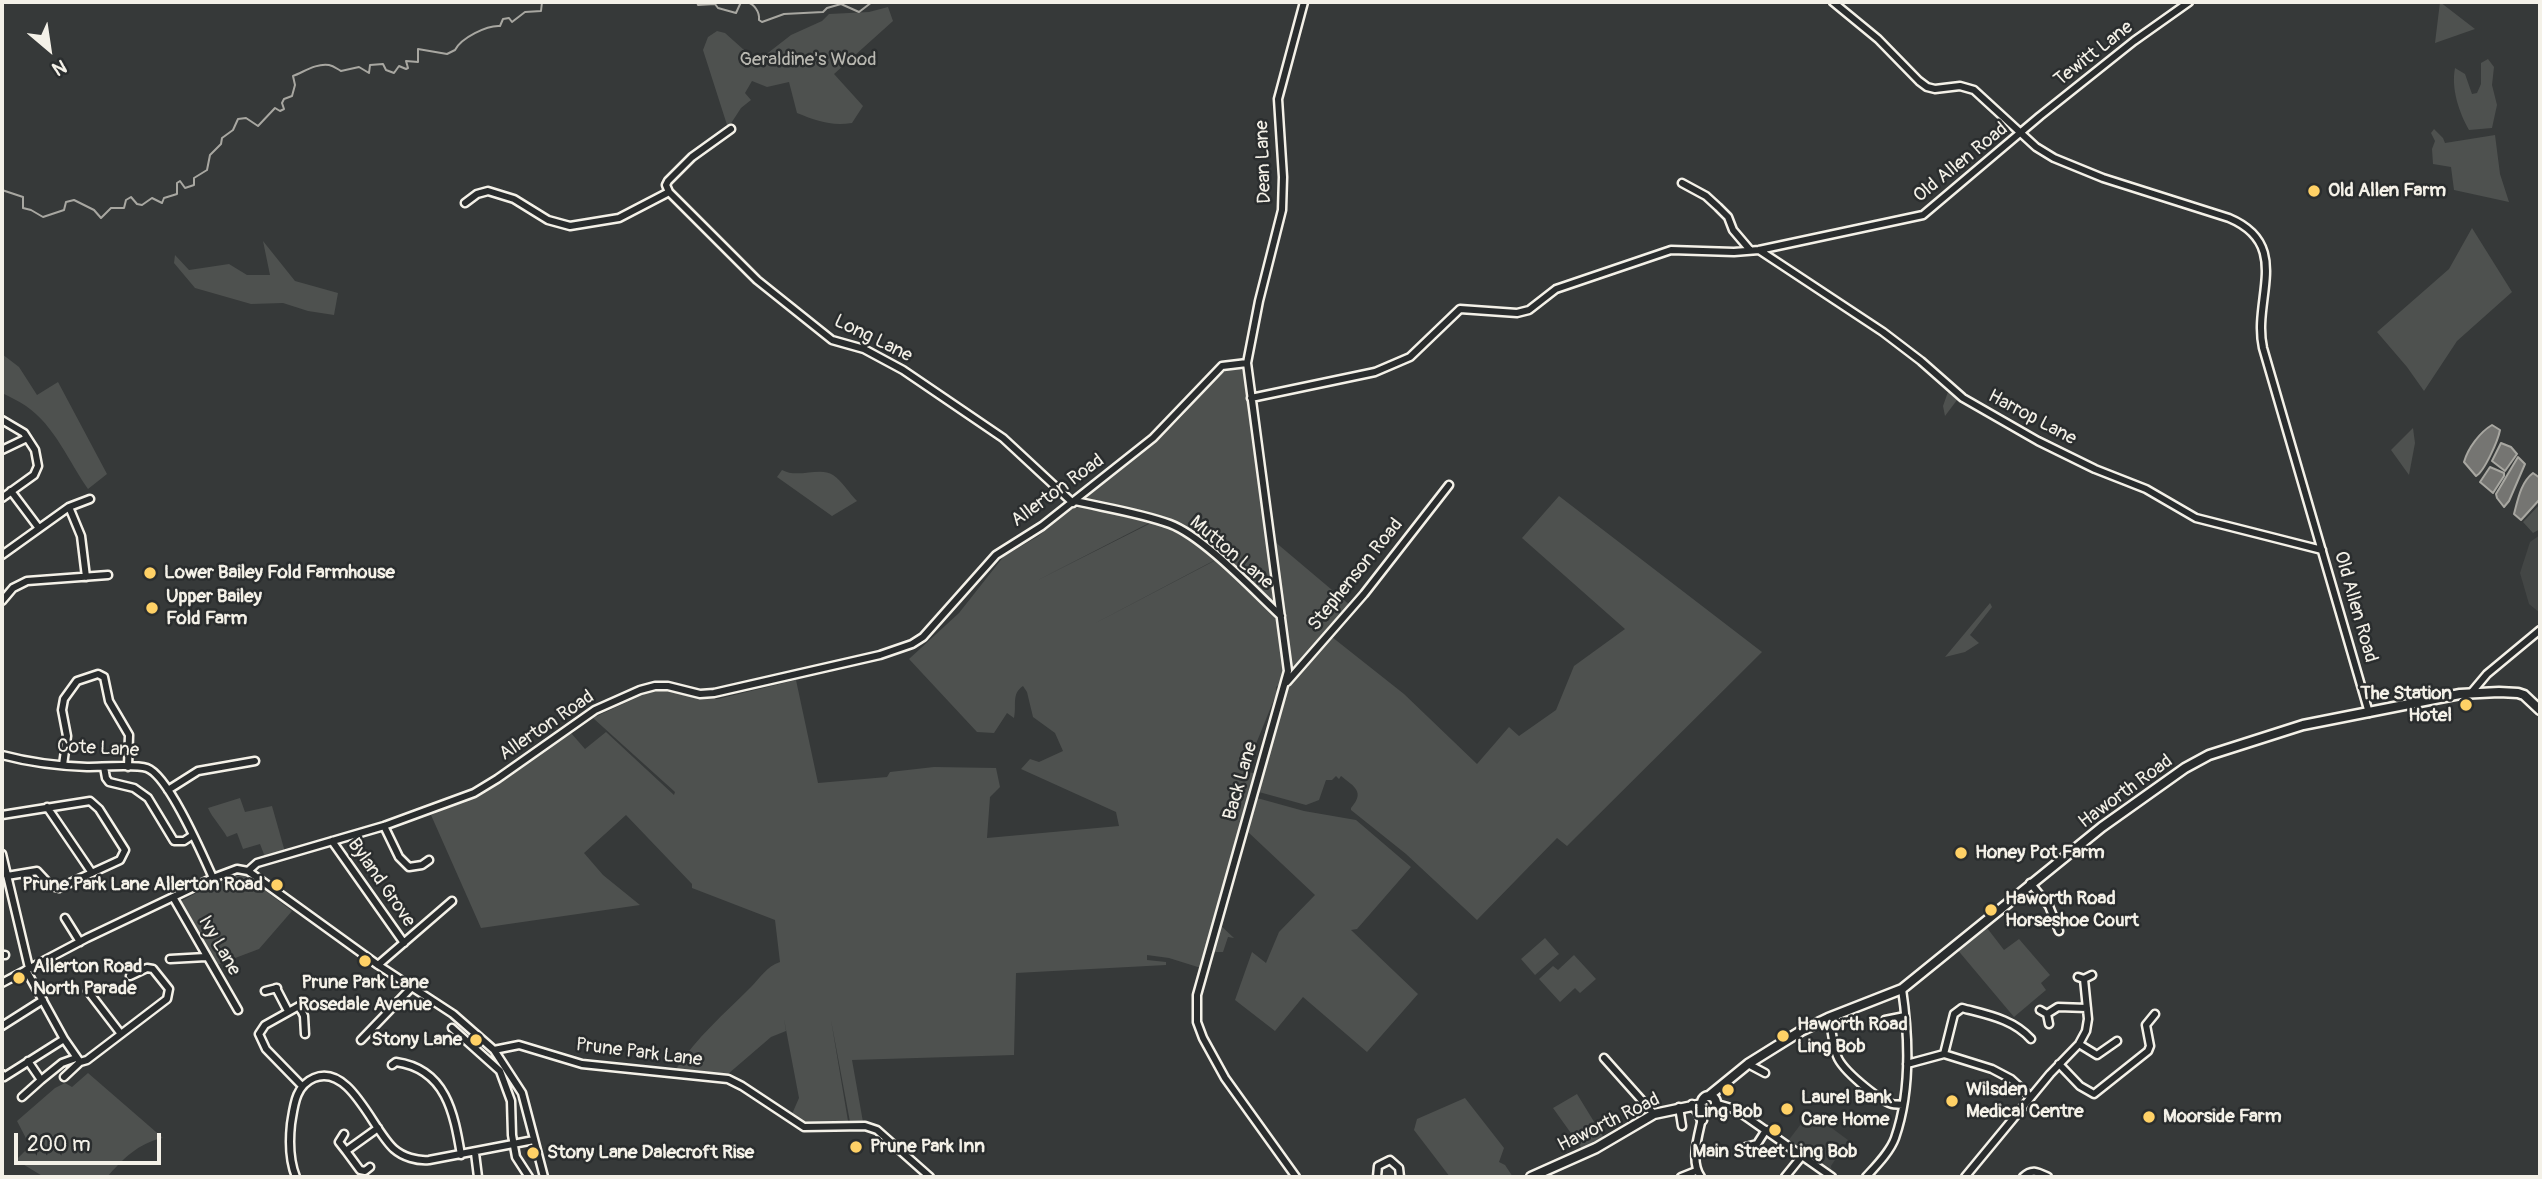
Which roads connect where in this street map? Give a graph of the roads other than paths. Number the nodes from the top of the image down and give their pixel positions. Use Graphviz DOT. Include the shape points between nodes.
graph roads {
  1 [pos="1304,2"];
  2 [pos="1833,2"];
  3 [pos="2189,2"];
  4 [pos="731,129"];
  5 [pos="2020,132"];
  6 [pos="1682,183"];
  7 [pos="669,192"];
  8 [pos="465,203"];
  9 [pos="1750,250"];
  10 [pos="1759,250"];
  11 [pos="1247,363"];
  12 [pos="1251,398"];
  13 [pos="2,420"];
  14 [pos="27,438"];
  15 [pos="2,450"];
  16 [pos="1449,485"];
  17 [pos="11,491"];
  18 [pos="2,498"];
  19 [pos="90,499"];
  20 [pos="1074,502"];
  21 [pos="69,507"];
  22 [pos="38,527"];
  23 [pos="2322,551"];
  24 [pos="2,555"];
  25 [pos="108,575"];
  26 [pos="86,577"];
  27 [pos="2,601"];
  28 [pos="1281,616"];
  29 [pos="2540,630"];
  30 [pos="1285,683"];
  31 [pos="2471,693"];
  32 [pos="2540,710"];
  33 [pos="2370,713"];
  34 [pos="2,755"];
  35 [pos="255,761"];
  36 [pos="62,765"];
  37 [pos="103,767"];
  38 [pos="128,767"];
  39 [pos="168,790"];
  40 [pos="47,807"];
  41 [pos="2,815"];
  42 [pos="384,826"];
  43 [pos="194,835"];
  44 [pos="332,841"];
  45 [pos="2,854"];
  46 [pos="429,860"];
  47 [pos="248,871"];
  48 [pos="92,873"];
  49 [pos="7,876"];
  50 [pos="213,878"];
  51 [pos="2030,883"];
  52 [pos="173,897"];
  53 [pos="452,901"];
  54 [pos="65,918"];
  55 [pos="2059,932"];
  56 [pos="80,943"];
  57 [pos="404,943"];
  58 [pos="206,957"];
  59 [pos="170,959"];
  60 [pos="378,965"];
  61 [pos="27,969"];
  62 [pos="2092,975"];
  63 [pos="130,976"];
  64 [pos="2,984"];
  65 [pos="412,987"];
  66 [pos="1902,989"];
  67 [pos="265,991"];
  68 [pos="88,992"];
  69 [pos="43,1000"];
  70 [pos="2087,1008"];
  71 [pos="237,1010"];
  72 [pos="2040,1010"];
  73 [pos="288,1012"];
  74 [pos="2047,1014"];
  75 [pos="2155,1014"];
  76 [pos="1905,1016"];
  77 [pos="1828,1018"];
  78 [pos="1885,1020"];
  79 [pos="2049,1024"];
  80 [pos="2,1026"];
  81 [pos="452,1028"];
  82 [pos="121,1034"];
  83 [pos="305,1034"];
  84 [pos="64,1039"];
  85 [pos="2031,1039"];
  86 [pos="361,1040"];
  87 [pos="2117,1041"];
  88 [pos="2079,1044"];
  89 [pos="494,1050"];
  90 [pos="2105,1050"];
  91 [pos="397,1053"];
  92 [pos="1944,1054"];
  93 [pos="1604,1058"];
  94 [pos="2111,1059"];
  95 [pos="78,1060"];
  96 [pos="28,1061"];
  97 [pos="1748,1064"];
  98 [pos="1907,1064"];
  99 [pos="2059,1064"];
  100 [pos="1765,1073"];
  101 [pos="3,1075"];
  102 [pos="64,1077"];
  103 [pos="41,1080"];
  104 [pos="302,1086"];
  105 [pos="1710,1096"];
  106 [pos="22,1097"];
  107 [pos="2031,1097"];
  108 [pos="1717,1104"];
  109 [pos="1692,1105"];
  110 [pos="1903,1105"];
  111 [pos="1703,1106"];
  112 [pos="1679,1108"];
  113 [pos="1654,1114"];
  114 [pos="1702,1119"];
  115 [pos="1682,1126"];
  116 [pos="378,1128"];
  117 [pos="1766,1130"];
  118 [pos="344,1134"];
  119 [pos="534,1140"];
  120 [pos="514,1145"];
  121 [pos="1742,1148"];
  122 [pos="346,1151"];
  123 [pos="475,1153"];
  124 [pos="461,1155"];
  125 [pos="1802,1156"];
  126 [pos="370,1167"];
  127 [pos="1696,1171"];
  128 [pos="1971,1171"];
  129 [pos="296,1177"];
  130 [pos="478,1177"];
  131 [pos="529,1177"];
  132 [pos="544,1177"];
  133 [pos="930,1177"];
  134 [pos="1296,1177"];
  135 [pos="1377,1177"];
  136 [pos="1401,1177"];
  137 [pos="1531,1177"];
  138 [pos="1681,1177"];
  139 [pos="1701,1177"];
  140 [pos="1787,1177"];
  141 [pos="1832,1177"];
  142 [pos="1866,1177"];
  143 [pos="1965,1177"];
  144 [pos="1976,1177"];
  145 [pos="2023,1177"];
  146 [pos="2048,1177"];
  1 -- 11 [label="street, Dean Lane" via="1278,99 1282,210"];
  2 -- 5 [label="street" via="1919,81 1936,89 1960,86 1974,90"];
  3 -- 5 [label="street, Tewitt Lane"];
  4 -- 7 [label="street" via="668,181"];
  5 -- 10 [label="street, Old Allen Road" via="1923,215"];
  5 -- 23 [label="street, Old Allen Road" via="2054,158 2229,218 2258,239 2266,267 2261,340"];
  6 -- 9 [label="street" via="1718,207"];
  7 -- 8 [label="street" via="619,218 570,226 488,191"];
  7 -- 20 [label="street, Long Lane" via="757,280 832,340 864,349 903,370 1003,438"];
  9 -- 10 [label="street, Old Allen Road"];
  9 -- 12 [label="street, Old Allen Road" via="1671,250 1556,289 1529,310 1460,309 1410,357 1375,372"];
  10 -- 23 [label="street, Harrop Lane" via="1884,331 1963,398 2038,441 2146,489 2196,518"];
  11 -- 12 [label="street, Back Lane"];
  11 -- 20 [label="street, Allerton Road" via="1222,366 1153,438"];
  12 -- 28 [label="street, Back Lane"];
  13 -- 14 [label="street"];
  14 -- 15 [label="street"];
  14 -- 17 [label="street" via="37,455 38,470"];
  16 -- 30 [label="street, Stephenson Road" via="1364,594"];
  17 -- 18 [label="street"];
  17 -- 22 [label="street"];
  19 -- 21 [label="street"];
  20 -- 28 [label="street, Mutton Lane" via="1186,532"];
  20 -- 42 [label="street, Allerton Road" via="996,555 936,625 912,644 714,693 668,685 640,690 595,710 474,793"];
  21 -- 22 [label="street"];
  21 -- 26 [label="street" via="82,536"];
  22 -- 24 [label="street"];
  23 -- 33 [label="street, Old Allen Road"];
  25 -- 26 [label="street"];
  26 -- 27 [label="street" via="27,581"];
  28 -- 30 [label="street, Back Lane" via="1288,671"];
  29 -- 31 [label="street"];
  30 -- 134 [label="street, Back Lane" via="1195,1009 1203,1038 1225,1078"];
  31 -- 32 [label="main road, Haworth Road" via="2518,693"];
  31 -- 33 [label="main road, Haworth Road"];
  33 -- 51 [label="main road, Haworth Road" via="2303,725 2209,755 2134,803"];
  34 -- 36 [label="street, Cote Lane"];
  35 -- 39 [label="street" via="198,771"];
  36 -- 37 [label="street, Cote Lane"];
  36 -- 38 [label="street" via="67,736 64,699 76,681 98,674 104,677 109,701 129,735"];
  37 -- 38 [label="street, Cote Lane"];
  37 -- 43 [label="street" via="109,782 134,788 148,798 174,841"];
  38 -- 39 [label="street, Cote Lane" via="147,768"];
  39 -- 43 [label="street, Cote Lane"];
  40 -- 41 [label="street"];
  40 -- 48 [label="street"];
  40 -- 48 [label="street" via="88,800 99,809 125,852 120,860"];
  42 -- 44 [label="street, Allerton Road"];
  42 -- 46 [label="street" via="403,862 415,867"];
  43 -- 50 [label="street, Cote Lane"];
  44 -- 47 [label="street, Allerton Road" via="257,863"];
  44 -- 57 [label="street, Byland Grove"];
  45 -- 49 [label="street"];
  47 -- 50 [label="street, Allerton Road" via="237,869"];
  47 -- 60 [label="street"];
  48 -- 49 [label="street" via="57,888 37,871"];
  49 -- 61 [label="street"];
  50 -- 52 [label="street, Allerton Road"];
  51 -- 55 [label="street" via="2049,906"];
  51 -- 66 [label="main road, Haworth Road"];
  52 -- 56 [label="street, Allerton Road"];
  52 -- 58 [label="street, Ivy Lane"];
  53 -- 57 [label="street"];
  54 -- 56 [label="street"];
  56 -- 61 [label="street, Allerton Road"];
  57 -- 60 [label="street"];
  58 -- 59 [label="street"];
  58 -- 71 [label="street, Ivy Lane"];
  60 -- 65 [label="street"];
  61 -- 64 [label="street, Allerton Road"];
  61 -- 69 [label="street"];
  62 -- 70 [label="street" via="2081,978"];
  63 -- 82 [label="street" via="153,969 169,995"];
  65 -- 86 [label="street"];
  65 -- 89 [label="street" via="453,1014"];
  66 -- 76 [label="street"];
  66 -- 77 [label="main road, Haworth Road"];
  67 -- 73 [label="street" via="278,988"];
  68 -- 82 [label="street"];
  69 -- 80 [label="street"];
  69 -- 84 [label="street"];
  70 -- 74 [label="street" via="2059,1007"];
  70 -- 88 [label="street" via="2086,1031"];
  72 -- 74 [label="street"];
  73 -- 83 [label="street" via="299,1006"];
  73 -- 104 [label="street" via="265,1025 260,1041"];
  74 -- 79 [label="street"];
  75 -- 99 [label="street" via="2145,1028 2148,1051 2094,1094"];
  76 -- 78 [label="street"];
  76 -- 98 [label="street"];
  77 -- 97 [label="main road, Haworth Road"];
  77 -- 110 [label="street" via="1841,1063 1861,1084 1891,1104"];
  81 -- 120 [label="street" via="500,1072 511,1101"];
  82 -- 95 [label="street" via="87,1060"];
  84 -- 95 [label="street"];
  84 -- 96 [label="street"];
  85 -- 92 [label="street" via="2009,1021 1962,1007 1954,1014"];
  87 -- 90 [label="street"];
  88 -- 90 [label="street" via="2095,1054"];
  88 -- 99 [label="street"];
  89 -- 119 [label="street" via="522,1093"];
  89 -- 133 [label="street, Prune Park Lane" via="519,1045 582,1064 728,1079 804,1127 865,1126 877,1130"];
  90 -- 94 [label="street"];
  91 -- 124 [label="street" via="394,1063 421,1070 448,1100"];
  92 -- 98 [label="street"];
  92 -- 107 [label="street" via="1992,1069"];
  93 -- 113 [label="street"];
  95 -- 102 [label="street"];
  95 -- 103 [label="street" via="62,1063"];
  96 -- 101 [label="street"];
  96 -- 103 [label="street"];
  97 -- 100 [label="street"];
  97 -- 105 [label="main road, Haworth Road"];
  98 -- 110 [label="street"];
  99 -- 107 [label="street"];
  103 -- 106 [label="street"];
  104 -- 116 [label="street" via="317,1076 340,1080"];
  104 -- 129 [label="street" via="295,1099 289,1138"];
  105 -- 108 [label="main road"];
  105 -- 111 [label="main road, Haworth Road" via="1704,1098"];
  107 -- 128 [label="street"];
  108 -- 111 [label="main road, Haworth Road" via="1711,1110"];
  108 -- 117 [label="street"];
  109 -- 111 [label="main road, Haworth Road"];
  109 -- 112 [label="main road, Haworth Road"];
  109 -- 114 [label="main road"];
  110 -- 142 [label="street" via="1894,1141"];
  111 -- 114 [label="street"];
  112 -- 113 [label="main road, Haworth Road"];
  112 -- 115 [label="street"];
  113 -- 137 [label="main road, Haworth Road" via="1597,1148"];
  114 -- 127 [label="street"];
  116 -- 122 [label="street"];
  116 -- 124 [label="street" via="394,1149 413,1158"];
  117 -- 121 [label="street" via="1757,1144"];
  117 -- 125 [label="street"];
  118 -- 122 [label="street" via="339,1142"];
  119 -- 120 [label="street"];
  119 -- 132 [label="street"];
  120 -- 123 [label="street"];
  120 -- 131 [label="street"];
  122 -- 126 [label="street" via="360,1170"];
  123 -- 124 [label="street"];
  123 -- 130 [label="street"];
  125 -- 140 [label="street"];
  125 -- 141 [label="street"];
  127 -- 138 [label="street"];
  127 -- 139 [label="street"];
  128 -- 143 [label="street"];
  128 -- 144 [label="street"];
  135 -- 136 [label="street" via="1378,1166 1390,1160"];
  145 -- 146 [label="street" via="2036,1171"];
}
